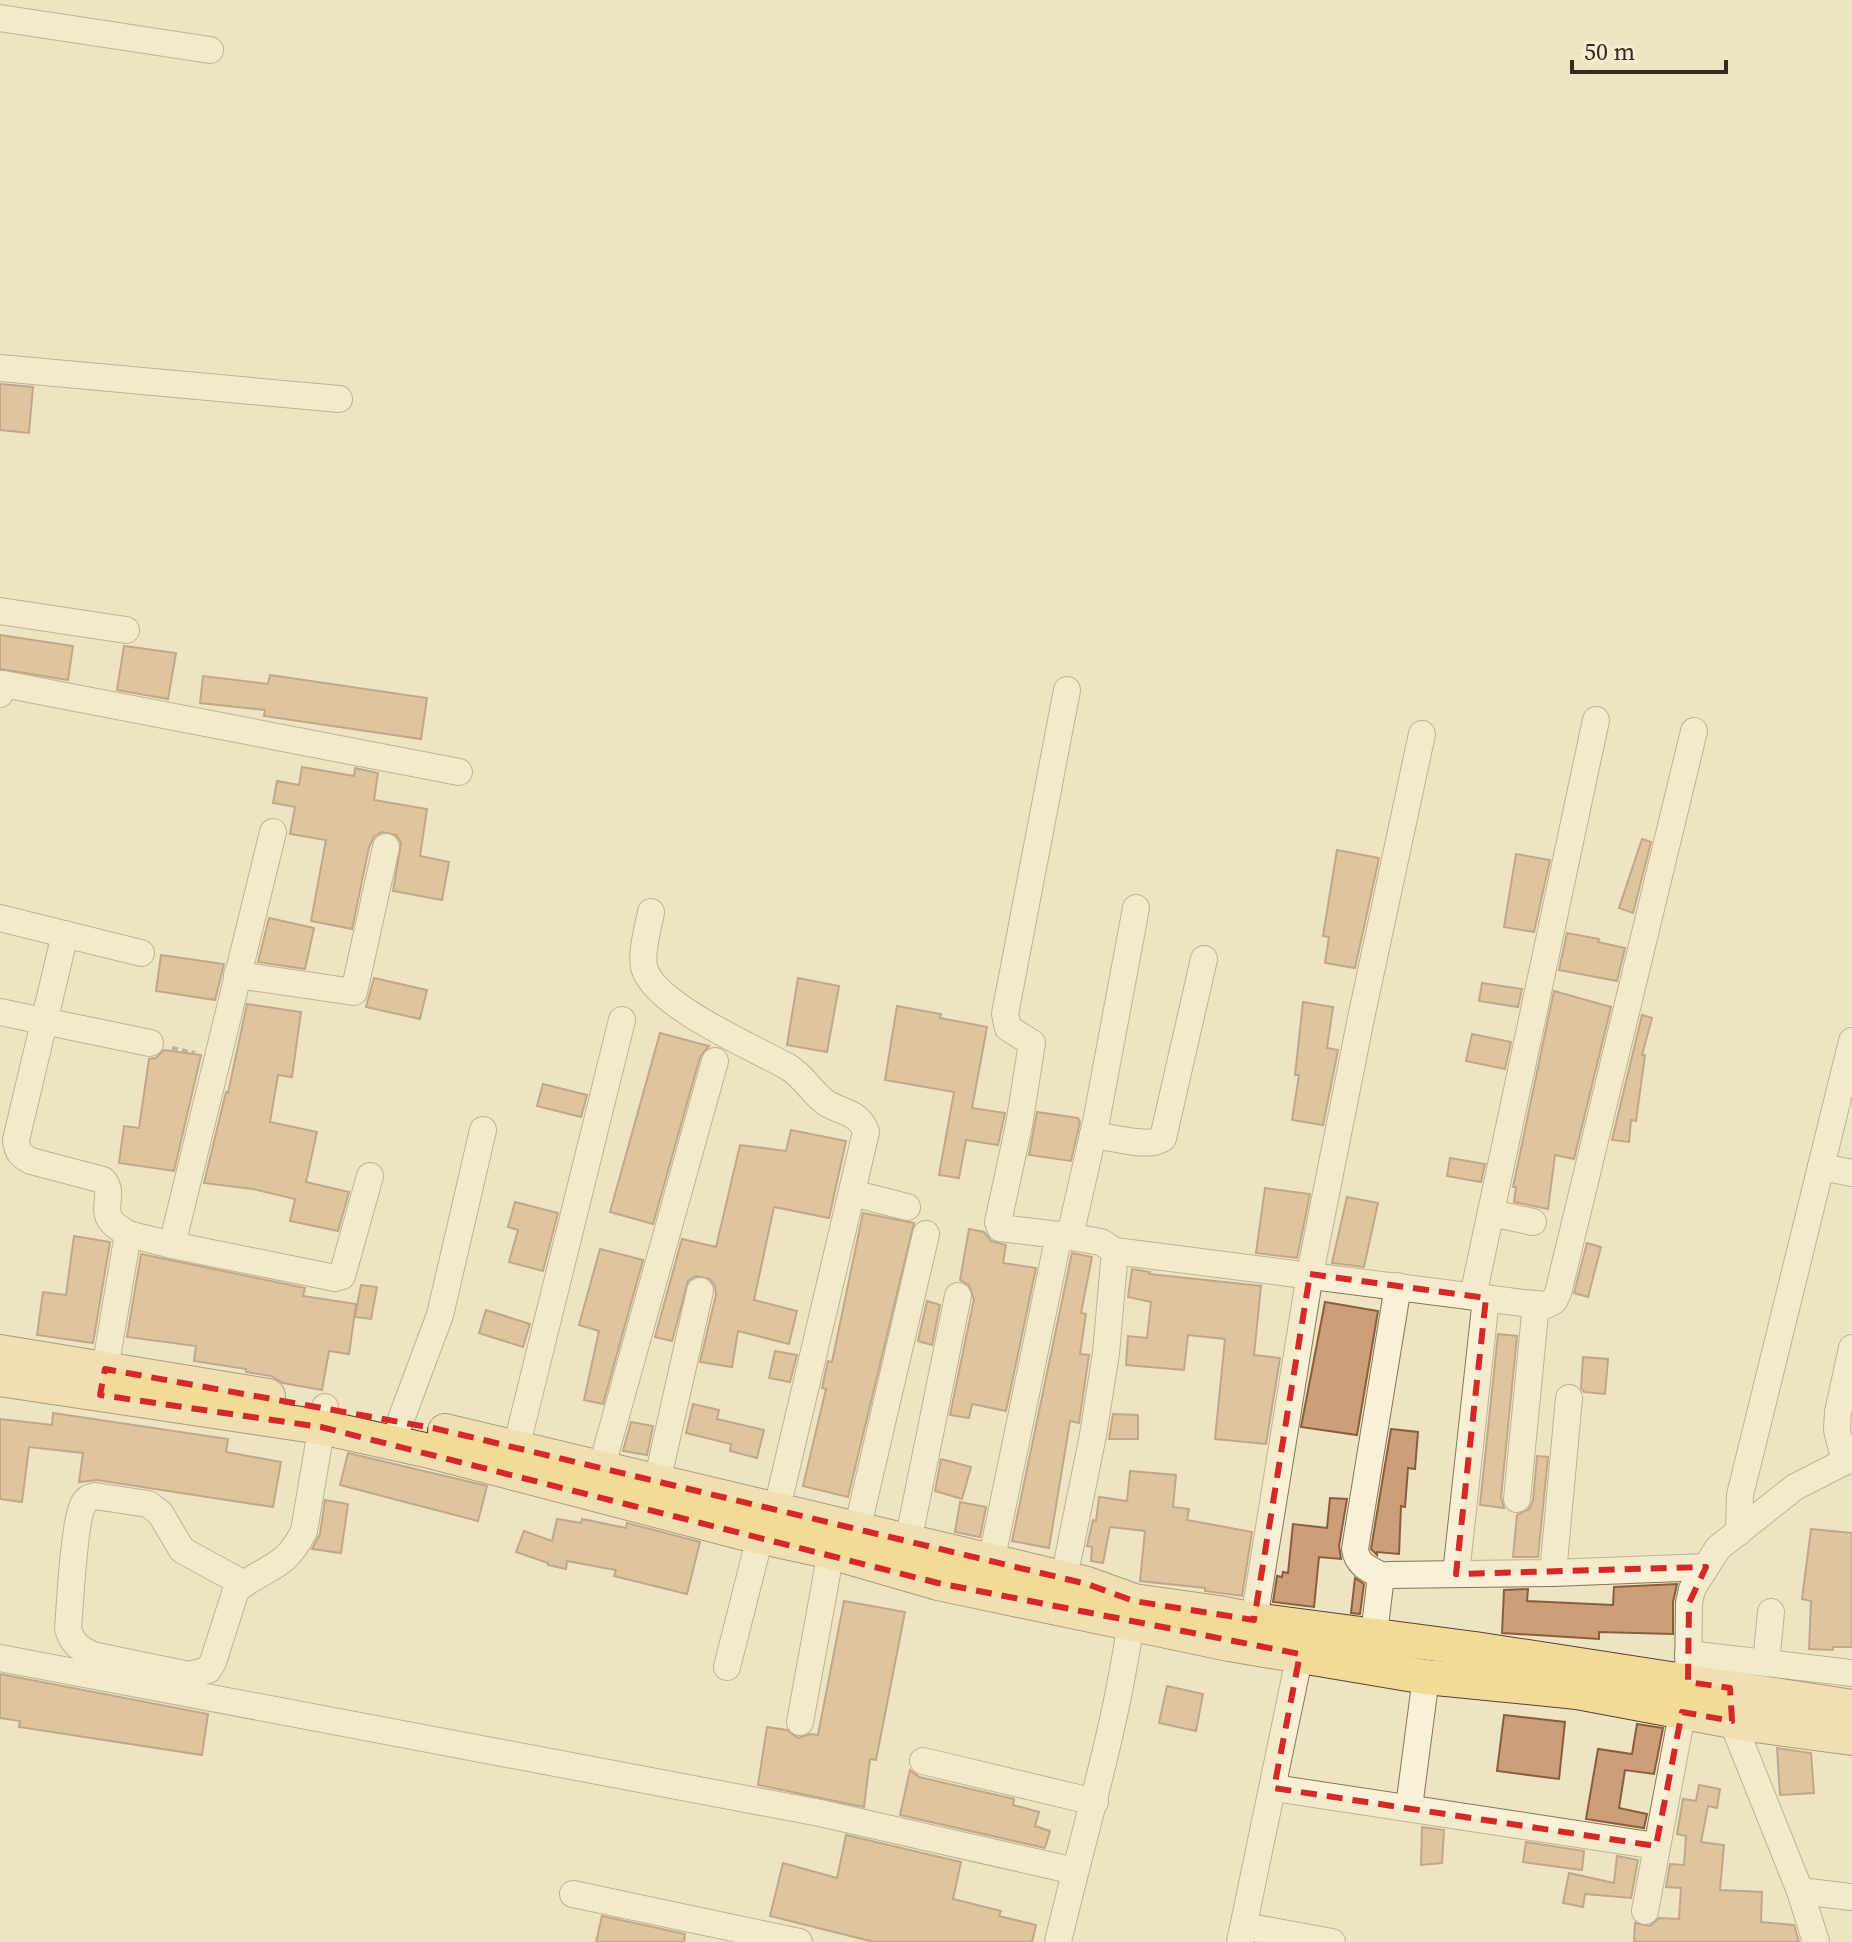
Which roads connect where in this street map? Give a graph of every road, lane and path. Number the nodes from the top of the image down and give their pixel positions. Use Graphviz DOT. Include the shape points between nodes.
graph roads {
  1 [pos="0,18"];
  2 [pos="210,50"];
  3 [pos="0,368"];
  4 [pos="339,399"];
  5 [pos="0,611"];
  6 [pos="126,630"];
  7 [pos="1067,690"];
  8 [pos="0,694"];
  9 [pos="1596,720"];
  10 [pos="1694,731"];
  11 [pos="1422,734"];
  12 [pos="459,772"];
  13 [pos="273,832"];
  14 [pos="386,847"];
  15 [pos="1136,908"];
  16 [pos="651,912"];
  17 [pos="0,918"];
  18 [pos="65,934"];
  19 [pos="141,953"];
  20 [pos="1204,959"];
  21 [pos="237,975"];
  22 [pos="0,1012"];
  23 [pos="622,1020"];
  24 [pos="44,1021"];
  25 [pos="1852,1041"];
  26 [pos="150,1043"];
  27 [pos="217,1058"];
  28 [pos="715,1061"];
  29 [pos="483,1130"];
  30 [pos="1093,1135"];
  31 [pos="11,1155"];
  32 [pos="1821,1167"];
  33 [pos="1852,1173"];
  34 [pos="370,1176"];
  35 [pos="852,1193"];
  36 [pos="907,1207"];
  37 [pos="1491,1213"];
  38 [pos="1533,1222"];
  39 [pos="128,1234"];
  40 [pos="926,1234"];
  41 [pos="1059,1235"];
  42 [pos="172,1245"];
  43 [pos="1115,1251"];
  44 [pos="1310,1274"];
  45 [pos="1398,1286"];
  46 [pos="700,1291"];
  47 [pos="958,1296"];
  48 [pos="1480,1297"];
  49 [pos="1536,1304"];
  50 [pos="1852,1348"];
  51 [pos="0,1352"];
  52 [pos="0,1379"];
  53 [pos="102,1382"];
  54 [pos="1569,1398"];
  55 [pos="323,1417"];
  56 [pos="400,1422"];
  57 [pos="516,1448"];
  58 [pos="1848,1460"];
  59 [pos="601,1469"];
  60 [pos="657,1482"];
  61 [pos="1517,1499"];
  62 [pos="768,1524"];
  63 [pos="857,1530"];
  64 [pos="1739,1532"];
  65 [pos="908,1542"];
  66 [pos="831,1552"];
  67 [pos="991,1562"];
  68 [pos="1706,1567"];
  69 [pos="1553,1573"];
  70 [pos="1456,1574"];
  71 [pos="1383,1576"];
  72 [pos="1064,1578"];
  73 [pos="244,1584"];
  74 [pos="1771,1612"];
  75 [pos="1133,1613"];
  76 [pos="1254,1620"];
  77 [pos="1374,1635"];
  78 [pos="1300,1654"];
  79 [pos="0,1658"];
  80 [pos="1766,1663"];
  81 [pos="727,1667"];
  82 [pos="1852,1673"];
  83 [pos="1426,1677"];
  84 [pos="1686,1683"];
  85 [pos="1852,1707"];
  86 [pos="1737,1711"];
  87 [pos="800,1722"];
  88 [pos="1852,1738"];
  89 [pos="923,1761"];
  90 [pos="1274,1788"];
  91 [pos="1095,1802"];
  92 [pos="1409,1807"];
  93 [pos="1656,1846"];
  94 [pos="1075,1871"];
  95 [pos="1800,1891"];
  96 [pos="573,1894"];
  97 [pos="1852,1897"];
  98 [pos="1645,1911"];
  99 [pos="1242,1934"];
  100 [pos="799,1942"];
  101 [pos="1058,1942"];
  102 [pos="1332,1942"];
  103 [pos="1816,1942"];
  1 -- 2 [label="street"];
  3 -- 4 [label="street"];
  5 -- 6 [label="street"];
  7 -- 41 [label="street" via="1005,1014 1008,1028 1032,1043 998,1222 1007,1230"];
  8 -- 12 [label="street" via="3,684"];
  9 -- 37 [label="street"];
  10 -- 49 [label="street" via="1558,1293 1546,1305"];
  11 -- 44 [label="street"];
  13 -- 21 [label="street"];
  14 -- 21 [label="street" via="354,992"];
  15 -- 30 [label="street"];
  16 -- 35 [label="street" via="644,954 648,977 687,1013 792,1070 826,1103 864,1124"];
  17 -- 18 [label="street"];
  18 -- 19 [label="street"];
  18 -- 24 [label="street"];
  20 -- 30 [label="street" via="1163,1138 1147,1143"];
  21 -- 27 [label="street"];
  22 -- 24 [label="street"];
  23 -- 57 [label="street"];
  24 -- 26 [label="street"];
  24 -- 31 [label="street" via="17,1149"];
  25 -- 32 [label="street"];
  26 -- 27 [label="path"];
  27 -- 42 [label="street"];
  28 -- 59 [label="street"];
  29 -- 56 [label="street" via="440,1315"];
  30 -- 41 [label="street" via="1072,1227"];
  31 -- 39 [label="street" via="103,1180 109,1193 107,1215"];
  32 -- 33 [label="street"];
  32 -- 64 [label="street" via="1740,1495"];
  34 -- 42 [label="street" via="342,1276"];
  35 -- 36 [label="street"];
  35 -- 62 [label="street"];
  37 -- 38 [label="street"];
  37 -- 48 [label="street"];
  39 -- 42 [label="street"];
  39 -- 53 [label="street"];
  40 -- 63 [label="street"];
  41 -- 43 [label="street" via="1101,1242"];
  41 -- 67 [label="street"];
  43 -- 44 [label="street"];
  43 -- 72 [label="street" via="1106,1353"];
  44 -- 45 [label="street"];
  44 -- 76 [label="street"];
  45 -- 48 [label="street"];
  45 -- 71 [label="street" via="1355,1549 1362,1565"];
  46 -- 60 [label="street"];
  47 -- 65 [label="street"];
  48 -- 49 [label="street"];
  48 -- 70 [label="street"];
  49 -- 61 [label="street"];
  50 -- 58 [label="street" via="1837,1430"];
  51 -- 53 [label="main road"];
  52 -- 53 [label="main road"];
  53 -- 55 [label="main road"];
  54 -- 69 [label="street"];
  55 -- 56 [label="main road"];
  55 -- 62 [label="main road" via="434,1452"];
  55 -- 73 [label="street" via="304,1531 296,1548 283,1562"];
  56 -- 57 [label="main road"];
  57 -- 59 [label="main road"];
  58 -- 64 [label="street" via="1795,1487"];
  59 -- 60 [label="main road"];
  60 -- 62 [label="main road"];
  62 -- 63 [label="main road"];
  62 -- 66 [label="main road"];
  62 -- 81 [label="street"];
  63 -- 65 [label="main road"];
  64 -- 68 [label="street" via="1718,1548"];
  65 -- 67 [label="main road"];
  66 -- 75 [label="main road" via="938,1583 1113,1618"];
  66 -- 87 [label="street"];
  67 -- 72 [label="main road"];
  68 -- 69 [label="street"];
  68 -- 84 [label="street" via="1689,1603"];
  69 -- 70 [label="street"];
  70 -- 71 [label="street"];
  71 -- 77 [label="street"];
  72 -- 75 [label="main road"];
  73 -- 73 [label="street" via="182,1550 160,1513 148,1504 95,1496 83,1504 78,1528 68,1629 78,1647 92,1655 198,1674 213,1662 236,1590"];
  74 -- 80 [label="street"];
  75 -- 76 [label="main road" via="1219,1613"];
  75 -- 78 [label="main road" via="1229,1644"];
  75 -- 91 [label="street"];
  76 -- 77 [label="main road"];
  77 -- 84 [label="main road"];
  78 -- 83 [label="main road"];
  78 -- 90 [label="street"];
  79 -- 94 [label="street" via="805,1810"];
  80 -- 82 [label="street"];
  80 -- 84 [label="street"];
  83 -- 84 [label="main road" via="1577,1692"];
  83 -- 92 [label="street"];
  84 -- 86 [label="main road"];
  84 -- 93 [label="street"];
  85 -- 86 [label="main road"];
  86 -- 88 [label="main road"];
  86 -- 95 [label="street"];
  89 -- 91 [label="street"];
  90 -- 92 [label="street"];
  90 -- 99 [label="street"];
  91 -- 94 [label="street"];
  92 -- 93 [label="street"];
  93 -- 98 [label="street"];
  94 -- 101 [label="street"];
  95 -- 97 [label="street"];
  95 -- 103 [label="street"];
  96 -- 100 [label="street"];
  99 -- 102 [label="street"];
}
